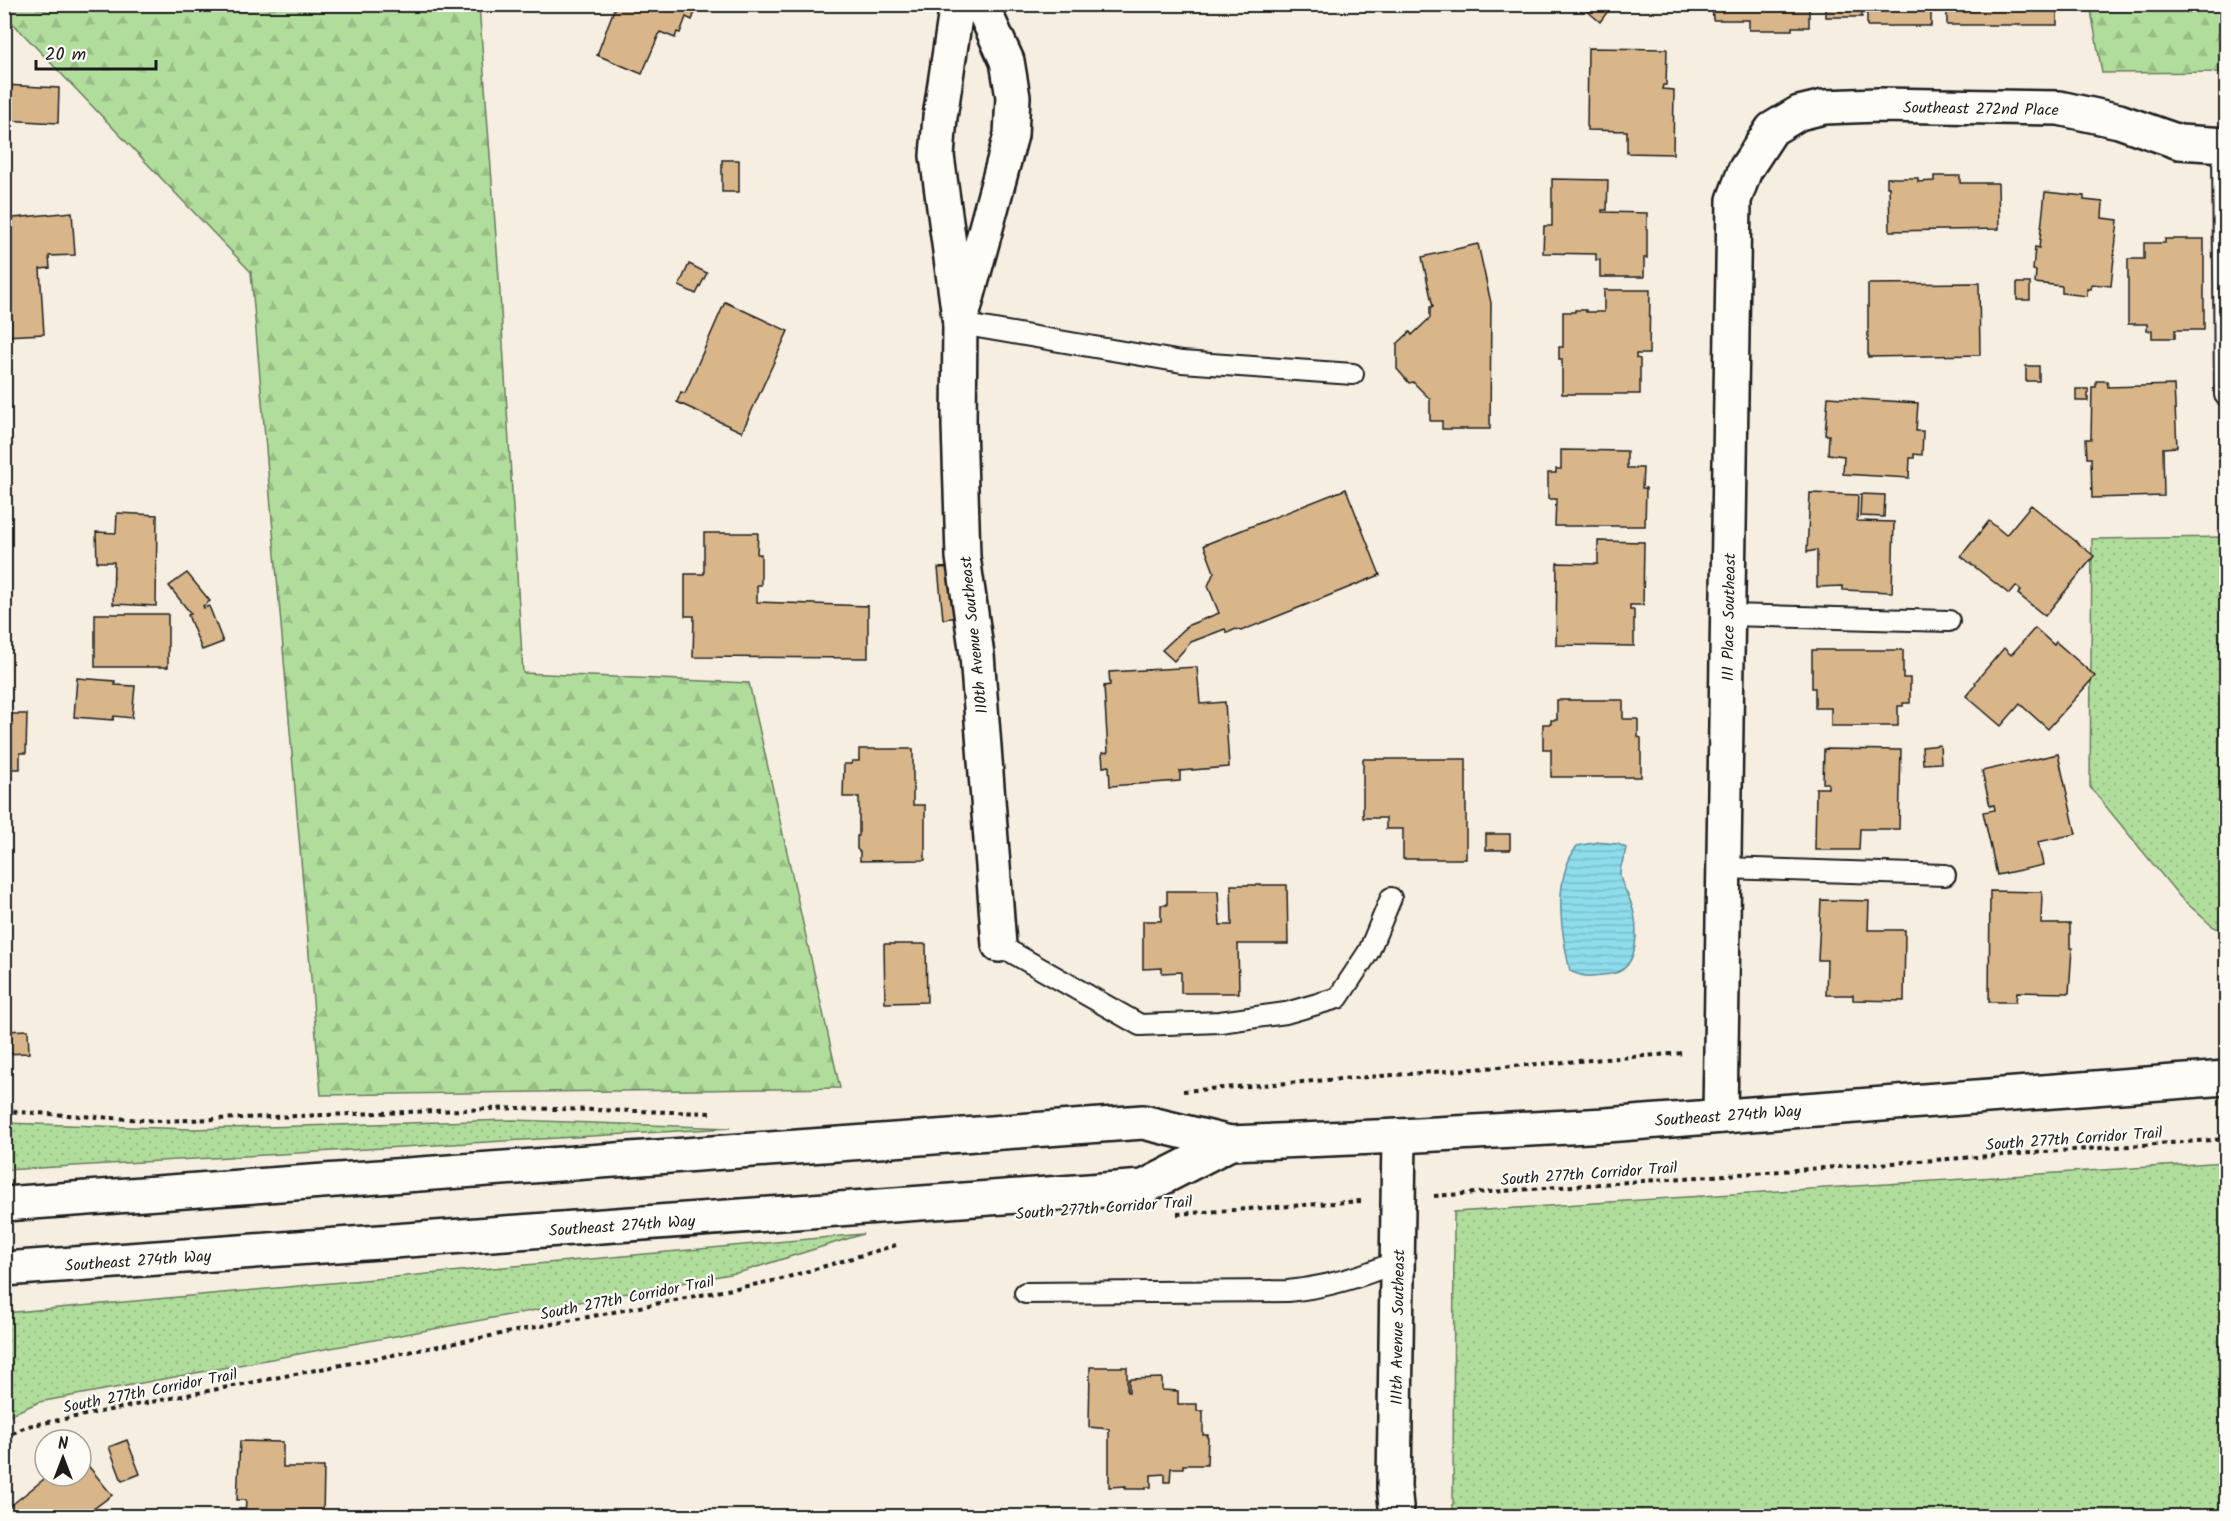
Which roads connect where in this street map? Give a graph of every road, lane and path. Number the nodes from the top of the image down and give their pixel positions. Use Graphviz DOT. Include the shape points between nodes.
graph roads {
  1 [pos="957,4"];
  2 [pos="981,4"];
  3 [pos="1772,129"];
  4 [pos="2225,145"];
  5 [pos="960,324"];
  6 [pos="1353,374"];
  7 [pos="2225,395"];
  8 [pos="1728,615"];
  9 [pos="1949,621"];
  10 [pos="1724,868"];
  11 [pos="1945,875"];
  12 [pos="1391,898"];
  13 [pos="999,945"];
  14 [pos="1720,1050"];
  15 [pos="2226,1078"];
  16 [pos="1173,1091"];
  17 [pos="4,1112"];
  18 [pos="720,1113"];
  19 [pos="1720,1116"];
  20 [pos="1399,1137"];
  21 [pos="2226,1139"];
  22 [pos="1230,1143"];
  23 [pos="1398,1199"];
  24 [pos="4,1204"];
  25 [pos="1173,1215"];
  26 [pos="906,1243"];
  27 [pos="1398,1261"];
  28 [pos="4,1269"];
  29 [pos="1025,1293"];
  30 [pos="4,1437"];
  31 [pos="1397,1516"];
  1 -- 5 [label="main road, 110th Avenue Southeast" via="937,156"];
  2 -- 5 [label="main road, 110th Avenue Southeast" via="1007,61 1013,97 1011,135"];
  3 -- 4 [label="main road, Southeast 272nd Place" via="1799,113 1824,107 2059,108 2119,121 2179,142"];
  3 -- 8 [label="main road, 111 Place Southeast" via="1745,170 1734,200"];
  4 -- 7 [label="lane"];
  5 -- 6 [label="lane" via="1182,362"];
  5 -- 13 [label="main road, 110th Avenue Southeast" via="963,557 977,655"];
  8 -- 9 [label="lane"];
  8 -- 10 [label="main road, 111 Place Southeast"];
  10 -- 11 [label="lane"];
  10 -- 14 [label="main road, 111 Place Southeast"];
  12 -- 13 [label="lane" via="1369,951 1338,998 1286,1013 1220,1022 1140,1025"];
  14 -- 16 [label="path"];
  14 -- 19 [label="main road, 111 Place Southeast"];
  15 -- 19 [label="main road, Southeast 274th Way"];
  17 -- 18 [label="path" via="160,1121 518,1108"];
  19 -- 20 [label="main road, Southeast 274th Way"];
  20 -- 22 [label="main road, Southeast 274th Way"];
  20 -- 23 [label="main road, 111th Avenue Southeast"];
  21 -- 23 [label="path, South 277th Corridor Trail"];
  22 -- 24 [label="main road, Southeast 274th Way" via="1143,1122"];
  22 -- 28 [label="main road, Southeast 274th Way" via="1144,1187"];
  23 -- 25 [label="path, South 277th Corridor Trail"];
  23 -- 27 [label="main road, 111th Avenue Southeast"];
  26 -- 30 [label="path, South 277th Corridor Trail" via="778,1280 28,1426"];
  27 -- 29 [label="lane" via="1315,1289"];
  27 -- 31 [label="main road, 111th Avenue Southeast"];
}
